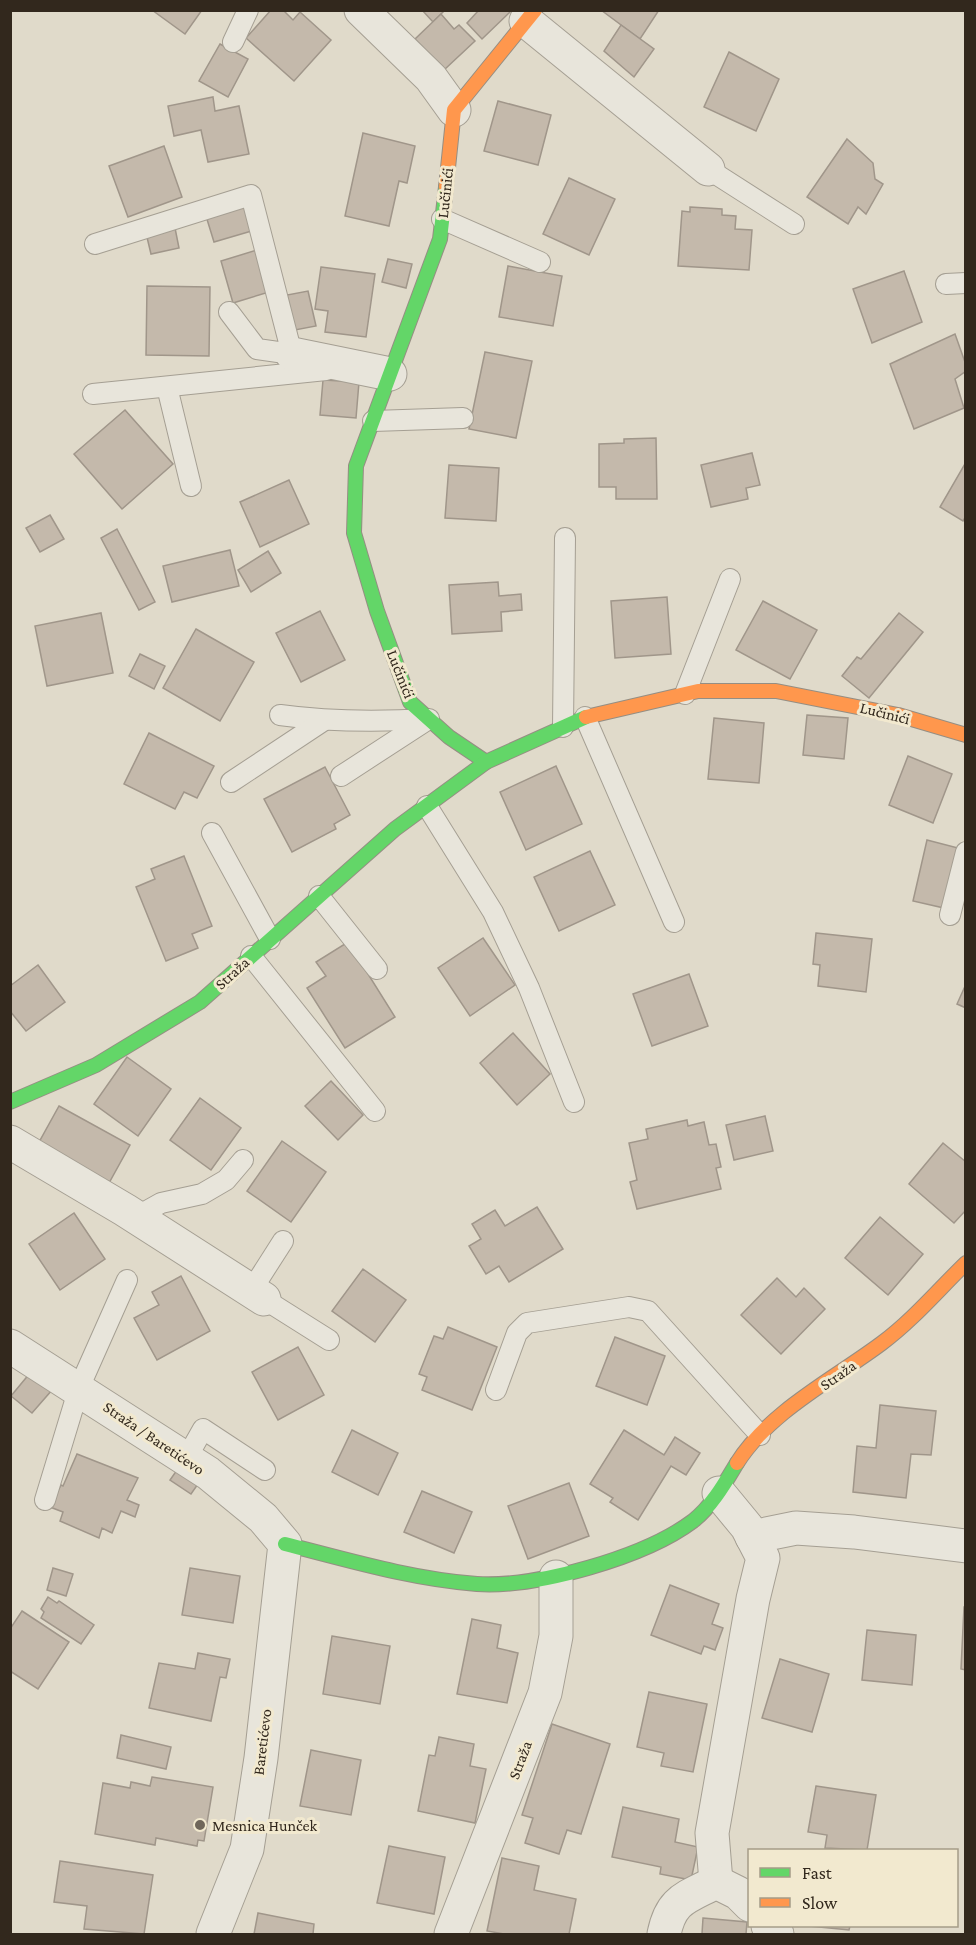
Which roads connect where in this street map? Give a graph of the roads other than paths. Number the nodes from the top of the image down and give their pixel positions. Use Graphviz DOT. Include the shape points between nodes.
graph roads {
  1 [pos="248,10"];
  2 [pos="361,10"];
  3 [pos="531,16"];
  4 [pos="233,42"];
  5 [pos="454,110"];
  6 [pos="708,169"];
  7 [pos="442,219"];
  8 [pos="794,224"];
  9 [pos="95,244"];
  10 [pos="540,262"];
  11 [pos="946,284"];
  12 [pos="966,284"];
  13 [pos="229,312"];
  14 [pos="292,354"];
  15 [pos="350,367"];
  16 [pos="390,374"];
  17 [pos="167,387"];
  18 [pos="93,394"];
  19 [pos="463,418"];
  20 [pos="373,421"];
  21 [pos="190,486"];
  22 [pos="565,538"];
  23 [pos="730,579"];
  24 [pos="685,694"];
  25 [pos="280,715"];
  26 [pos="585,717"];
  27 [pos="429,718"];
  28 [pos="323,721"];
  29 [pos="563,727"];
  30 [pos="966,735"];
  31 [pos="486,762"];
  32 [pos="341,776"];
  33 [pos="231,782"];
  34 [pos="427,806"];
  35 [pos="212,833"];
  36 [pos="966,852"];
  37 [pos="320,896"];
  38 [pos="950,915"];
  39 [pos="674,922"];
  40 [pos="270,939"];
  41 [pos="250,956"];
  42 [pos="377,969"];
  43 [pos="10,1102"];
  44 [pos="574,1102"];
  45 [pos="375,1111"];
  46 [pos="10,1142"];
  47 [pos="243,1160"];
  48 [pos="136,1217"];
  49 [pos="283,1241"];
  50 [pos="966,1263"];
  51 [pos="127,1280"];
  52 [pos="258,1295"];
  53 [pos="329,1340"];
  54 [pos="10,1346"];
  55 [pos="79,1389"];
  56 [pos="496,1390"];
  57 [pos="760,1435"];
  58 [pos="186,1459"];
  59 [pos="264,1470"];
  60 [pos="719,1493"];
  61 [pos="45,1500"];
  62 [pos="752,1537"];
  63 [pos="285,1544"];
  64 [pos="966,1546"];
  65 [pos="556,1577"];
  66 [pos="716,1882"];
  67 [pos="748,1903"];
  68 [pos="213,1935"];
  69 [pos="451,1935"];
  70 [pos="664,1935"];
  1 -- 4 [label="lane"];
  2 -- 5 [label="street" via="431,78"];
  3 -- 5 [label="street"];
  3 -- 6 [label="street"];
  5 -- 7 [label="street, Lučinići"];
  6 -- 8 [label="lane"];
  7 -- 10 [label="lane"];
  7 -- 16 [label="street, Lučinići" via="440,238"];
  9 -- 14 [label="lane" via="251,195"];
  11 -- 12 [label="lane"];
  13 -- 14 [label="lane" via="257,349"];
  14 -- 15 [label="street"];
  15 -- 16 [label="street"];
  15 -- 17 [label="lane"];
  16 -- 20 [label="street, Lučinići"];
  17 -- 18 [label="lane"];
  17 -- 21 [label="lane"];
  19 -- 20 [label="lane"];
  20 -- 27 [label="street, Lučinići" via="356,466 354,533 410,702"];
  22 -- 29 [label="lane"];
  23 -- 24 [label="lane"];
  24 -- 26 [label="street, Lučinići"];
  24 -- 30 [label="street, Lučinići" via="776,691 898,715"];
  25 -- 28 [label="lane"];
  26 -- 29 [label="street, Lučinići"];
  26 -- 39 [label="lane"];
  27 -- 28 [label="lane"];
  27 -- 31 [label="street, Lučinići"];
  27 -- 32 [label="lane"];
  28 -- 33 [label="lane"];
  29 -- 31 [label="street, Lučinići"];
  31 -- 34 [label="street, Straža"];
  34 -- 37 [label="street, Straža"];
  34 -- 44 [label="lane" via="493,912 529,988"];
  35 -- 40 [label="lane"];
  36 -- 38 [label="lane"];
  37 -- 40 [label="street, Straža"];
  37 -- 42 [label="lane"];
  40 -- 41 [label="street, Straža"];
  41 -- 43 [label="street, Straža" via="200,1002 96,1065"];
  41 -- 45 [label="lane"];
  46 -- 48 [label="street"];
  47 -- 48 [label="lane" via="226,1180 202,1194 161,1203"];
  48 -- 52 [label="street"];
  49 -- 52 [label="lane"];
  50 -- 57 [label="street, Straža" via="885,1341"];
  51 -- 55 [label="lane"];
  52 -- 53 [label="lane"];
  54 -- 55 [label="street, Straža / Baretićevo"];
  55 -- 58 [label="street, Straža / Baretićevo"];
  55 -- 61 [label="lane"];
  56 -- 57 [label="lane" via="517,1333 527,1323 629,1307 648,1311"];
  57 -- 60 [label="street, Straža" via="746,1449"];
  58 -- 59 [label="lane" via="203,1429"];
  58 -- 63 [label="street, Straža / Baretićevo" via="263,1518"];
  60 -- 62 [label="street"];
  60 -- 65 [label="street, Straža" via="694,1520 647,1548"];
  62 -- 64 [label="street" via="796,1528"];
  62 -- 66 [label="street" via="763,1558 712,1833"];
  63 -- 65 [label="street, Straža" via="402,1574 479,1584"];
  63 -- 68 [label="street, Baretićevo" via="247,1849"];
  65 -- 69 [label="street, Straža" via="556,1636 545,1693"];
  66 -- 67 [label="street"];
  66 -- 70 [label="street" via="679,1902 668,1913"];
}
